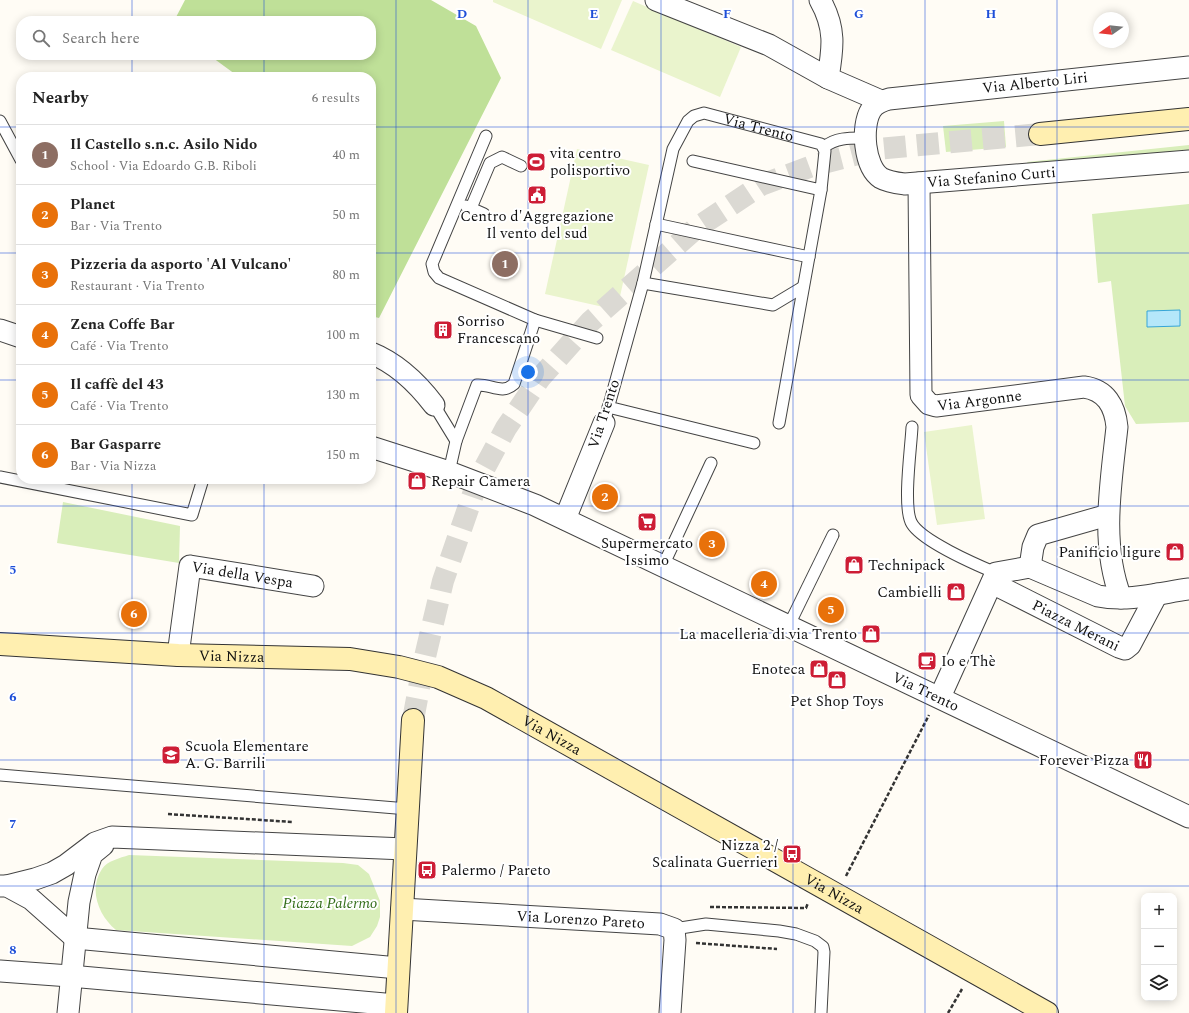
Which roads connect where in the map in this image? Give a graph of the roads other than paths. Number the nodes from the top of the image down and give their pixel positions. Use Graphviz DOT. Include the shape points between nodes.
graph roads {
  1 [pos="656,0"];
  2 [pos="820,0"];
  3 [pos="1189,67"];
  4 [pos="828,78"];
  5 [pos="881,101"];
  6 [pos="1189,119"];
  7 [pos="0,121"];
  8 [pos="1040,134"];
  9 [pos="486,136"];
  10 [pos="866,138"];
  11 [pos="824,147"];
  12 [pos="16,151"];
  13 [pos="693,161"];
  14 [pos="1189,161"];
  15 [pos="521,166"];
  16 [pos="919,183"];
  17 [pos="821,190"];
  18 [pos="458,203"];
  19 [pos="471,208"];
  20 [pos="484,214"];
  21 [pos="656,224"];
  22 [pos="809,257"];
  23 [pos="643,283"];
  24 [pos="803,288"];
  25 [pos="535,320"];
  26 [pos="0,330"];
  27 [pos="16,335"];
  28 [pos="597,338"];
  29 [pos="376,356"];
  30 [pos="434,405"];
  31 [pos="606,415"];
  32 [pos="779,423"];
  33 [pos="912,427"];
  34 [pos="456,442"];
  35 [pos="754,442"];
  36 [pos="376,450"];
  37 [pos="711,463"];
  38 [pos="449,472"];
  39 [pos="0,477"];
  40 [pos="16,480"];
  41 [pos="35,484"];
  42 [pos="201,484"];
  43 [pos="1108,515"];
  44 [pos="565,519"];
  45 [pos="832,535"];
  46 [pos="1032,557"];
  47 [pos="663,566"];
  48 [pos="994,578"];
  49 [pos="313,586"];
  50 [pos="1189,589"];
  51 [pos="1157,594"];
  52 [pos="1121,598"];
  53 [pos="789,625"];
  54 [pos="0,644"];
  55 [pos="178,654"];
  56 [pos="935,705"];
  57 [pos="413,720"];
  58 [pos="0,775"];
  59 [pos="408,809"];
  60 [pos="1189,817"];
  61 [pos="112,837"];
  62 [pos="405,850"];
  63 [pos="3,886"];
  64 [pos="402,909"];
  65 [pos="674,929"];
  66 [pos="75,938"];
  67 [pos="398,968"];
  68 [pos="0,971"];
  69 [pos="70,976"];
  70 [pos="396,1009"];
  71 [pos="68,1013"];
  72 [pos="670,1013"];
  73 [pos="821,1013"];
  74 [pos="1047,1013"];
  1 -- 4 [label="street" via="769,45"];
  2 -- 4 [label="street" via="830,20 833,34"];
  3 -- 5 [label="street, Via Alberto Liri"];
  4 -- 5 [label="street"];
  5 -- 10 [label="street, Via Stefanino Curti" via="871,110"];
  6 -- 8 [label="street"];
  7 -- 12 [label="lane"];
  9 -- 18 [label="lane"];
  10 -- 11 [label="lane" via="840,139"];
  10 -- 16 [label="street, Via Stefanino Curti" via="871,166 881,178 896,183"];
  11 -- 17 [label="lane"];
  11 -- 21 [label="lane, Via Trento" via="821,144 699,113 688,121 673,148"];
  13 -- 17 [label="lane"];
  14 -- 16 [label="street, Via Stefanino Curti"];
  15 -- 19 [label="lane" via="502,157 490,163"];
  16 -- 43 [label="street, Via Argonne" via="921,396 929,404 936,406 1084,387 1098,390 1111,404 1116,415 1117,427"];
  17 -- 22 [label="lane"];
  18 -- 19 [label="lane"];
  18 -- 25 [label="lane" via="432,264 434,272 439,278"];
  19 -- 20 [label="lane"];
  21 -- 22 [label="lane"];
  21 -- 23 [label="lane, Via Trento"];
  22 -- 24 [label="lane"];
  23 -- 24 [label="lane" via="773,305"];
  23 -- 31 [label="lane, Via Trento"];
  24 -- 32 [label="lane"];
  25 -- 28 [label="lane"];
  25 -- 34 [label="lane" via="514,384 509,389 502,390 485,384 477,385"];
  26 -- 27 [label="street"];
  29 -- 30 [label="street" via="420,386"];
  30 -- 34 [label="lane"];
  31 -- 35 [label="lane"];
  31 -- 44 [label="street, Via Trento"];
  33 -- 48 [label="lane, Piazza Merani" via="908,500 910,521 916,530"];
  34 -- 38 [label="lane"];
  36 -- 38 [label="street, Via Trento"];
  37 -- 47 [label="lane"];
  38 -- 44 [label="street, Via Trento"];
  39 -- 40 [label="lane"];
  41 -- 42 [label="lane" via="192,515"];
  43 -- 46 [label="street" via="1038,535"];
  43 -- 52 [label="street" via="1114,579"];
  44 -- 47 [label="street, Via Trento"];
  45 -- 53 [label="lane"];
  46 -- 48 [label="street"];
  46 -- 52 [label="street" via="1098,596"];
  47 -- 53 [label="street, Via Trento"];
  48 -- 51 [label="street, Piazza Merani" via="1125,649 1130,645"];
  48 -- 56 [label="street"];
  49 -- 55 [label="street, Via della Vespa" via="190,566"];
  50 -- 51 [label="street"];
  51 -- 52 [label="street"];
  53 -- 56 [label="street, Via Trento"];
  54 -- 55 [label="street, Via Nizza"];
  55 -- 74 [label="street, Via Nizza" via="350,658 399,666 438,677 486,698"];
  56 -- 60 [label="street, Via Trento"];
  57 -- 59 [label="street"];
  58 -- 59 [label="lane"];
  59 -- 62 [label="street"];
  61 -- 62 [label="street"];
  61 -- 63 [label="street" via="95,843 66,865 52,872 35,879"];
  61 -- 66 [label="street" via="92,854 79,902"];
  62 -- 64 [label="street"];
  63 -- 66 [label="street" via="32,899"];
  64 -- 65 [label="street, Via Lorenzo Pareto" via="648,922"];
  64 -- 67 [label="street"];
  65 -- 72 [label="street"];
  65 -- 73 [label="lane" via="706,924 746,927 796,934 820,944 824,952"];
  66 -- 67 [label="street"];
  66 -- 69 [label="street"];
  67 -- 70 [label="street"];
  68 -- 69 [label="street"];
  69 -- 70 [label="street"];
  69 -- 71 [label="street"];
}
